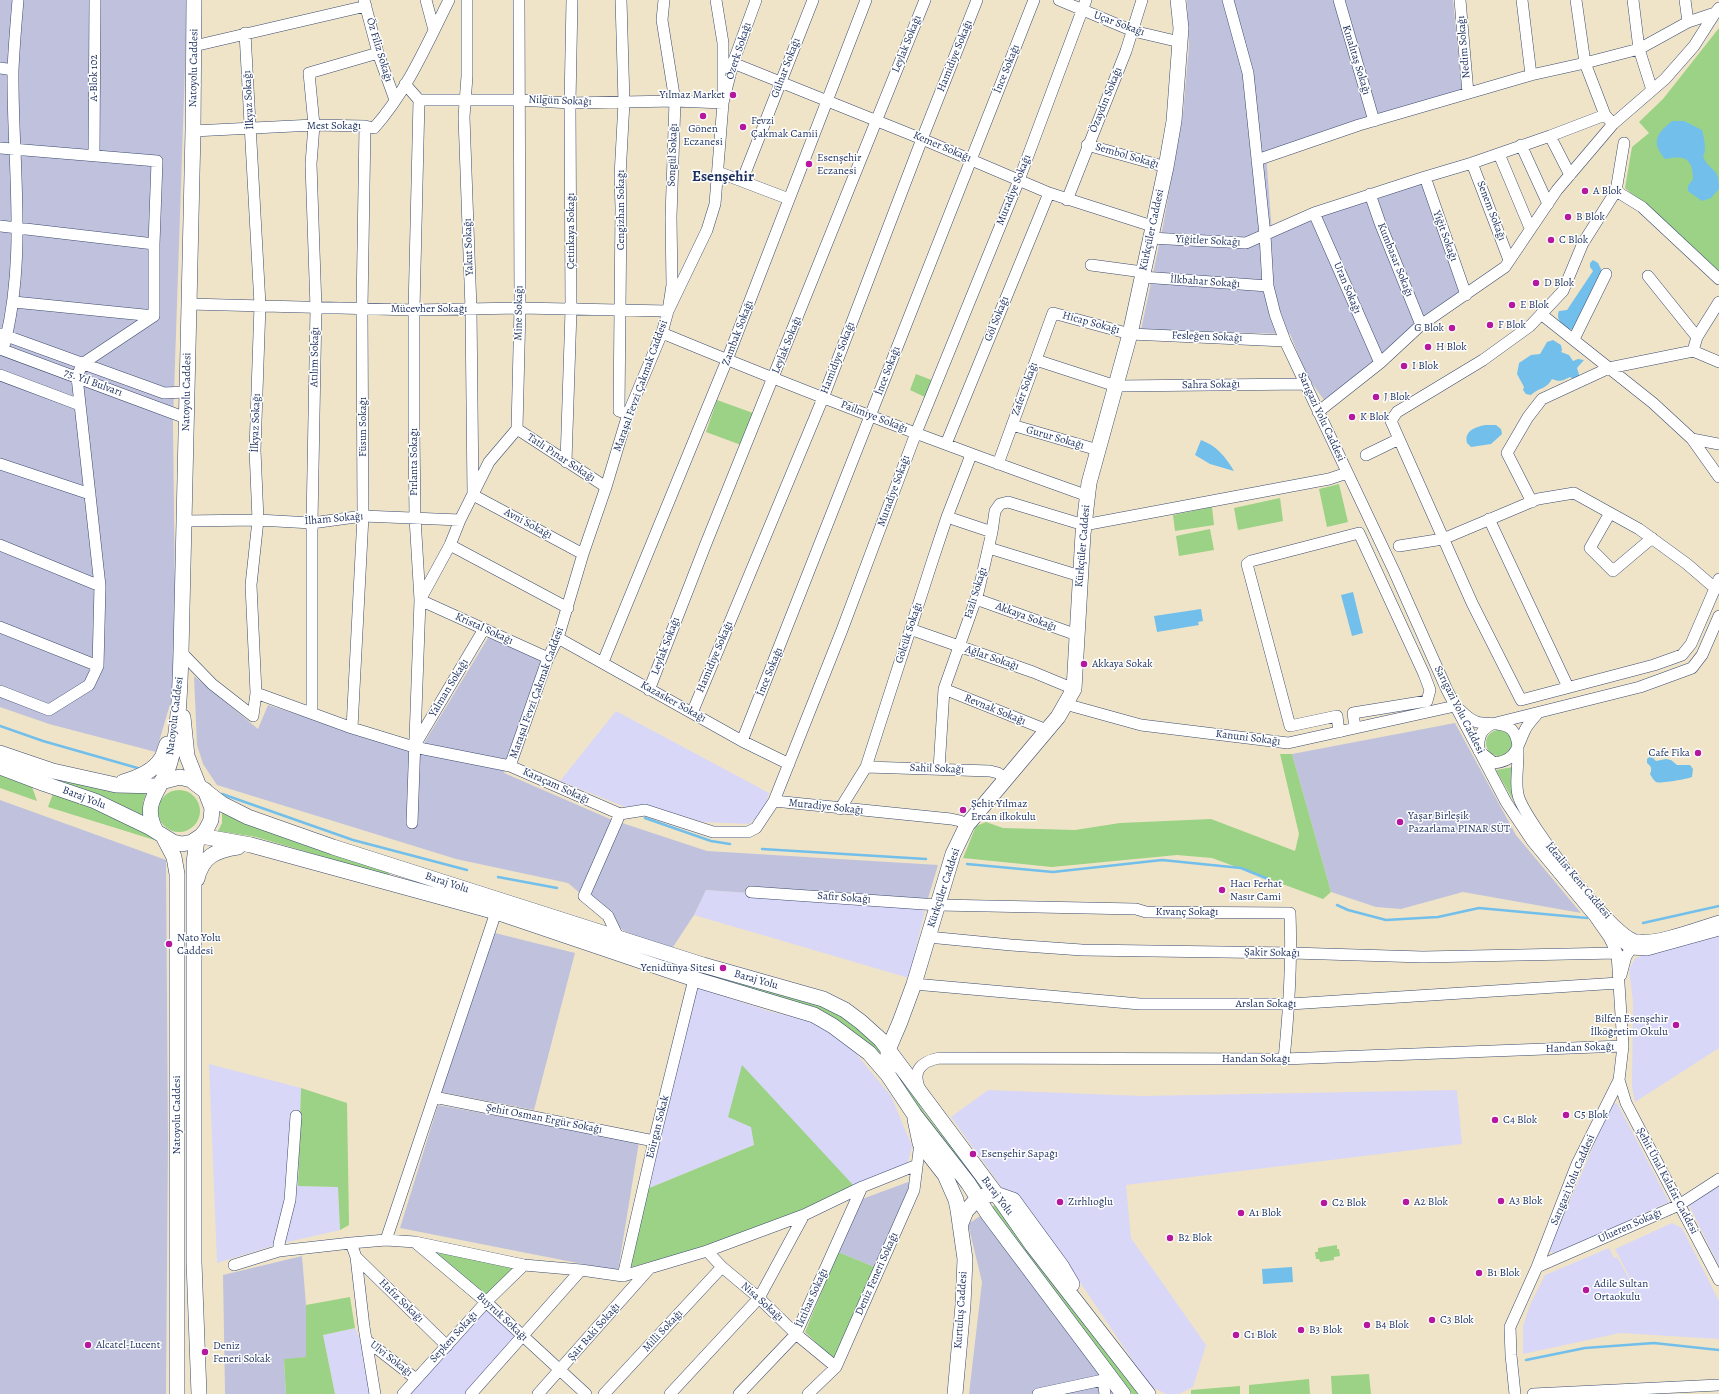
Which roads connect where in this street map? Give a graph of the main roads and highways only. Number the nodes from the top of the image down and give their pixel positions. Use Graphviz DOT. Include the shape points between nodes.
graph roads {
  1 [pos="194,0"];
  2 [pos="1178,0"];
  3 [pos="180,688"];
  4 [pos="0,753"];
  5 [pos="0,767"];
  6 [pos="160,784"];
  7 [pos="116,785"];
  8 [pos="201,786"];
  9 [pos="160,834"];
  10 [pos="199,838"];
  11 [pos="251,845"];
  12 [pos="193,898"];
  13 [pos="497,905"];
  14 [pos="698,964"];
  15 [pos="694,979"];
  16 [pos="900,1022"];
  17 [pos="888,1050"];
  18 [pos="888,1075"];
  19 [pos="910,1080"];
  20 [pos="914,1114"];
  21 [pos="976,1169"];
  22 [pos="945,1175"];
  23 [pos="968,1182"];
  24 [pos="996,1194"];
  25 [pos="978,1198"];
  26 [pos="960,1226"];
  27 [pos="177,1394"];
  28 [pos="199,1394"];
  29 [pos="955,1394"];
  30 [pos="1123,1394"];
  31 [pos="1148,1394"];
  1 -- 3 [label="main road, Natoyolu Caddesi"];
  2 -- 16 [label="main road, Kürkçüler Caddesi" via="1180,42 1174,121 1166,167 1130,334 1089,483 1080,576 1074,689 1058,717 967,826 953,854"];
  3 -- 6 [label="main road, Natoyolu Caddesi" via="173,747 167,771"];
  3 -- 7 [label="main road" via="173,729 162,759 146,773"];
  3 -- 8 [label="main road" via="187,756"];
  4 -- 7 [label="main road, Baraj Yolu" via="53,771"];
  5 -- 9 [label="main road, Baraj Yolu" via="95,800"];
  6 -- 7 [label="main road, Baraj Yolu"];
  6 -- 8 [label="main road" via="180,777"];
  6 -- 9 [label="main road" via="152,798 150,809 152,822"];
  8 -- 10 [label="main road" via="210,798 212,808 211,820"];
  8 -- 13 [label="main road, Baraj Yolu" via="222,804 248,818"];
  9 -- 10 [label="main road" via="172,842 182,844"];
  9 -- 27 [label="main road, Natoyolu Caddesi" via="174,858 177,874"];
  10 -- 11 [label="main road, Baraj Yolu"];
  10 -- 12 [label="main road, Natoyolu Caddesi" via="194,863"];
  11 -- 12 [label="main road" via="221,849 206,859 197,876"];
  11 -- 13 [label="main road, Baraj Yolu"];
  12 -- 28 [label="main road, Natoyolu Caddesi" via="194,1262"];
  13 -- 14 [label="main road, Baraj Yolu"];
  13 -- 15 [label="main road, Baraj Yolu"];
  14 -- 15 [label="main road"];
  14 -- 17 [label="main road, Baraj Yolu" via="823,999 861,1022"];
  15 -- 18 [label="main road, Baraj Yolu" via="814,1015 858,1044"];
  16 -- 17 [label="main road, Kürkçüler Caddesi"];
  16 -- 19 [label="main road" via="900,1044"];
  17 -- 18 [label="main road"];
  17 -- 19 [label="main road, Baraj Yolu"];
  18 -- 20 [label="main road, Baraj Yolu"];
  19 -- 21 [label="main road, Baraj Yolu"];
  20 -- 22 [label="main road" via="920,1143"];
  20 -- 23 [label="main road, Baraj Yolu"];
  21 -- 23 [label="main road" via="975,1176"];
  21 -- 24 [label="main road, Baraj Yolu"];
  22 -- 23 [label="main road" via="951,1183 959,1186"];
  22 -- 26 [label="main road, Kurtuluş Caddesi" via="956,1200"];
  23 -- 25 [label="main road, Baraj Yolu"];
  24 -- 25 [label="main road"];
  24 -- 31 [label="main road, Baraj Yolu" via="1032,1245"];
  25 -- 26 [label="main road" via="966,1211"];
  25 -- 30 [label="main road, Baraj Yolu" via="1106,1378"];
  26 -- 29 [label="main road, Kurtuluş Caddesi" via="965,1259"];
}
